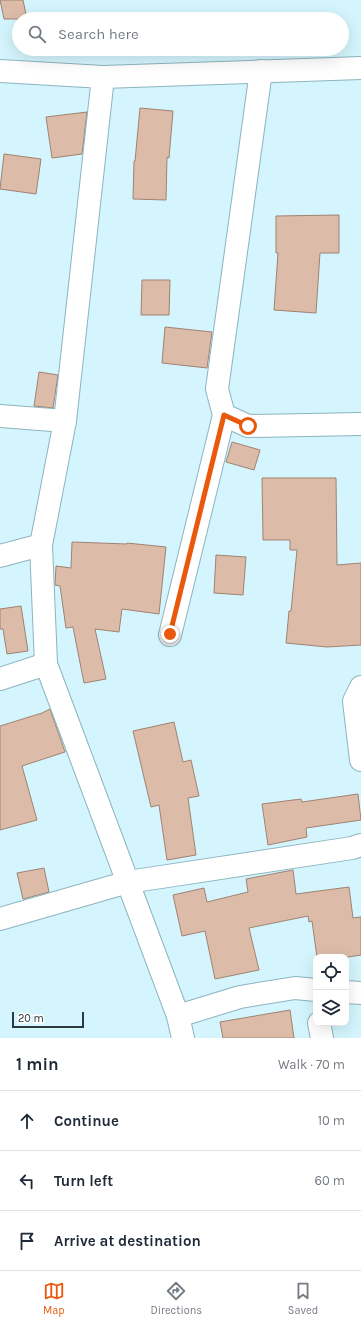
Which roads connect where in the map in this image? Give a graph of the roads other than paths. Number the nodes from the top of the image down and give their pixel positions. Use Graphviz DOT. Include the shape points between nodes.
graph roads {
  1 [pos="361,68"];
  2 [pos="0,71"];
  3 [pos="261,71"];
  4 [pos="103,77"];
  5 [pos="224,415"];
  6 [pos="0,416"];
  7 [pos="65,421"];
  8 [pos="361,424"];
  9 [pos="41,545"];
  10 [pos="0,556"];
  11 [pos="170,634"];
  12 [pos="46,664"];
  13 [pos="0,679"];
  14 [pos="361,687"];
  15 [pos="361,760"];
  16 [pos="361,845"];
  17 [pos="128,882"];
  18 [pos="0,919"];
  19 [pos="349,992"];
  20 [pos="361,993"];
  21 [pos="313,995"];
  22 [pos="178,1016"];
  23 [pos="320,1026"];
  24 [pos="183,1038"];
  25 [pos="322,1038"];
  1 -- 3 [label="street"];
  2 -- 4 [label="street"];
  3 -- 4 [label="street"];
  3 -- 5 [label="street" via="217,389"];
  4 -- 7 [label="street"];
  5 -- 8 [label="street" via="248,426"];
  5 -- 11 [label="street"];
  6 -- 7 [label="street"];
  7 -- 9 [label="street"];
  9 -- 10 [label="street"];
  9 -- 12 [label="street"];
  12 -- 13 [label="street"];
  12 -- 17 [label="street"];
  14 -- 15 [label="street" via="354,701"];
  16 -- 17 [label="street"];
  17 -- 18 [label="street"];
  17 -- 22 [label="street"];
  19 -- 20 [label="street"];
  21 -- 22 [label="street" via="295,988 240,997"];
  22 -- 24 [label="street"];
  23 -- 25 [label="street"];
}
